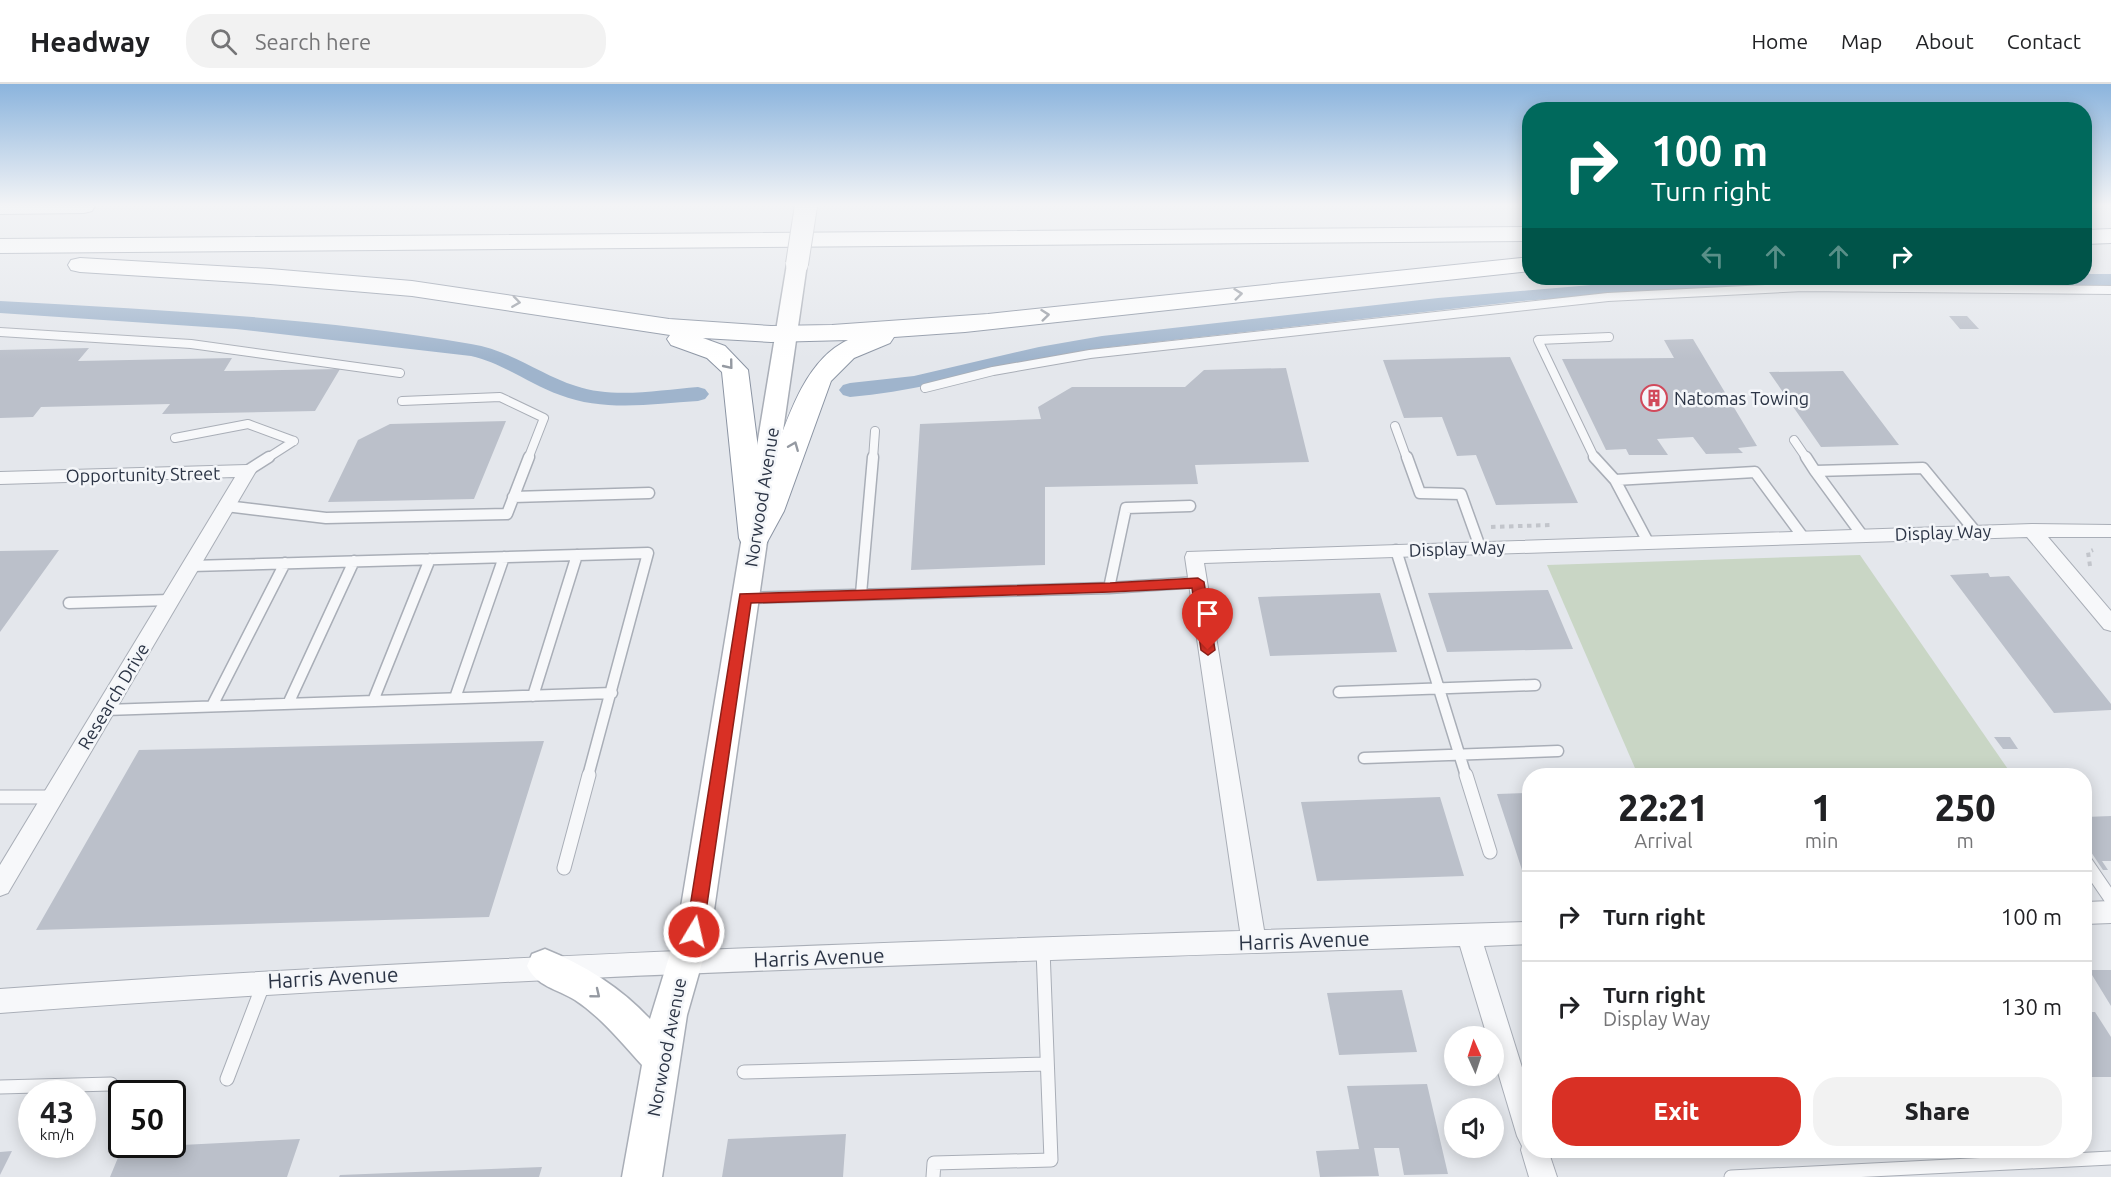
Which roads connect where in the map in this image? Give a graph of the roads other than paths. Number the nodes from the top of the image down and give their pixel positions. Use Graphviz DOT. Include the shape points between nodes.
graph roads {
  1 [pos="798,257"];
  2 [pos="0,260"];
  3 [pos="1522,265"];
  4 [pos="2111,290"];
  5 [pos="986,321"];
  6 [pos="639,323"];
  7 [pos="0,332"];
  8 [pos="787,334"];
  9 [pos="1609,338"];
  10 [pos="400,373"];
  11 [pos="925,388"];
  12 [pos="402,401"];
  13 [pos="1395,426"];
  14 [pos="875,430"];
  15 [pos="175,438"];
  16 [pos="1794,440"];
  17 [pos="247,471"];
  18 [pos="1815,471"];
  19 [pos="0,478"];
  20 [pos="1615,480"];
  21 [pos="649,493"];
  22 [pos="513,498"];
  23 [pos="226,506"];
  24 [pos="1190,506"];
  25 [pos="2032,530"];
  26 [pos="1975,531"];
  27 [pos="2111,531"];
  28 [pos="1862,536"];
  29 [pos="1803,537"];
  30 [pos="754,538"];
  31 [pos="1648,542"];
  32 [pos="1480,547"];
  33 [pos="1396,550"];
  34 [pos="577,555"];
  35 [pos="504,557"];
  36 [pos="430,559"];
  37 [pos="354,561"];
  38 [pos="285,563"];
  39 [pos="191,566"];
  40 [pos="1198,582"];
  41 [pos="1110,588"];
  42 [pos="861,594"];
  43 [pos="745,598"];
  44 [pos="170,600"];
  45 [pos="69,603"];
  46 [pos="2111,624"];
  47 [pos="1535,686"];
  48 [pos="1438,688"];
  49 [pos="1338,692"];
  50 [pos="612,693"];
  51 [pos="533,696"];
  52 [pos="455,698"];
  53 [pos="373,701"];
  54 [pos="288,704"];
  55 [pos="212,706"];
  56 [pos="105,710"];
  57 [pos="1558,750"];
  58 [pos="1459,753"];
  59 [pos="1364,758"];
  60 [pos="0,797"];
  61 [pos="53,797"];
  62 [pos="1490,852"];
  63 [pos="564,868"];
  64 [pos="2092,871"];
  65 [pos="0,886"];
  66 [pos="2111,899"];
  67 [pos="2092,912"];
  68 [pos="2111,912"];
  69 [pos="1522,933"];
  70 [pos="1469,935"];
  71 [pos="1254,942"];
  72 [pos="1043,949"];
  73 [pos="684,961"];
  74 [pos="544,966"];
  75 [pos="265,981"];
  76 [pos="0,1001"];
  77 [pos="662,1060"];
  78 [pos="1047,1064"];
  79 [pos="744,1072"];
  80 [pos="227,1080"];
  81 [pos="108,1084"];
  82 [pos="0,1087"];
  83 [pos="1522,1110"];
  84 [pos="1537,1158"];
  85 [pos="2111,1158"];
  86 [pos="642,1177"];
  87 [pos="933,1177"];
  88 [pos="1543,1177"];
  89 [pos="1731,1177"];
  1 -- 8 [label="main road, Norwood Avenue, bridge"];
  2 -- 6 [label="highway, one-way" via="336,281 458,294"];
  5 -- 3 [label="highway, one-way"];
  4 -- 11 [label="lane" via="1803,287 1608,297 1090,354"];
  5 -- 8 [label="highway"];
  30 -- 5 [label="highway, one-way" via="769,511 818,380 833,360 852,346 879,337"];
  6 -- 8 [label="highway" via="709,332"];
  6 -- 30 [label="highway, one-way" via="716,352 735,370"];
  7 -- 10 [label="lane" via="191,344"];
  8 -- 30 [label="main road, Norwood Avenue"];
  9 -- 20 [label="lane" via="1538,339 1596,461"];
  12 -- 22 [label="lane" via="500,397 544,418"];
  13 -- 32 [label="lane" via="1420,493 1461,494"];
  14 -- 42 [label="lane"];
  15 -- 17 [label="lane" via="248,424 294,441"];
  16 -- 18 [label="lane"];
  17 -- 19 [label="street, Opportunity Street"];
  17 -- 23 [label="street, Opportunity Street"];
  18 -- 26 [label="lane" via="1923,468"];
  18 -- 28 [label="lane"];
  20 -- 29 [label="lane" via="1755,472"];
  20 -- 31 [label="lane"];
  21 -- 22 [label="lane"];
  22 -- 23 [label="lane" via="507,514 326,518"];
  23 -- 39 [label="street, Research Drive"];
  24 -- 41 [label="lane" via="1126,508"];
  25 -- 26 [label="street, Display Way"];
  25 -- 27 [label="street, Display Way"];
  25 -- 46 [label="street"];
  26 -- 28 [label="street, Display Way"];
  28 -- 29 [label="street, Display Way"];
  29 -- 31 [label="street, Display Way"];
  30 -- 43 [label="main road, Norwood Avenue"];
  31 -- 32 [label="street, Display Way"];
  32 -- 33 [label="street, Display Way"];
  33 -- 40 [label="street, Display Way" via="1194,557"];
  33 -- 48 [label="lane"];
  34 -- 35 [label="lane"];
  34 -- 50 [label="lane" via="648,553"];
  34 -- 51 [label="lane"];
  35 -- 36 [label="lane"];
  35 -- 52 [label="lane"];
  36 -- 37 [label="lane"];
  36 -- 53 [label="lane"];
  37 -- 38 [label="lane"];
  37 -- 54 [label="lane"];
  38 -- 39 [label="lane"];
  38 -- 55 [label="lane"];
  39 -- 44 [label="street, Research Drive"];
  40 -- 41 [label="lane"];
  40 -- 71 [label="street, Display Way"];
  41 -- 42 [label="lane"];
  42 -- 43 [label="lane"];
  43 -- 73 [label="main road, Norwood Avenue" via="694,932"];
  44 -- 45 [label="lane"];
  44 -- 56 [label="street, Research Drive"];
  47 -- 48 [label="lane"];
  48 -- 49 [label="lane"];
  48 -- 58 [label="lane"];
  50 -- 51 [label="lane"];
  50 -- 63 [label="lane"];
  51 -- 52 [label="lane"];
  52 -- 53 [label="lane"];
  53 -- 54 [label="lane"];
  54 -- 55 [label="lane"];
  55 -- 56 [label="lane"];
  56 -- 61 [label="street, Research Drive"];
  57 -- 58 [label="lane"];
  58 -- 59 [label="lane"];
  58 -- 62 [label="lane"];
  60 -- 61 [label="lane"];
  61 -- 65 [label="street, Research Drive"];
  64 -- 66 [label="lane"];
  67 -- 68 [label="street"];
  69 -- 70 [label="street, Harris Avenue"];
  70 -- 71 [label="street, Harris Avenue"];
  70 -- 83 [label="street"];
  71 -- 72 [label="street, Harris Avenue"];
  72 -- 73 [label="street, Harris Avenue"];
  72 -- 78 [label="lane"];
  73 -- 74 [label="street, Harris Avenue"];
  73 -- 77 [label="main road, Norwood Avenue"];
  74 -- 75 [label="street, Harris Avenue"];
  74 -- 77 [label="main road, one-way" via="589,989 624,1018"];
  75 -- 76 [label="street, Harris Avenue"];
  75 -- 80 [label="lane"];
  77 -- 86 [label="main road, Norwood Avenue"];
  78 -- 79 [label="lane"];
  78 -- 87 [label="lane" via="1051,1160 934,1163"];
  81 -- 82 [label="lane"];
  84 -- 88 [label="street"];
  85 -- 89 [label="lane"];
}
